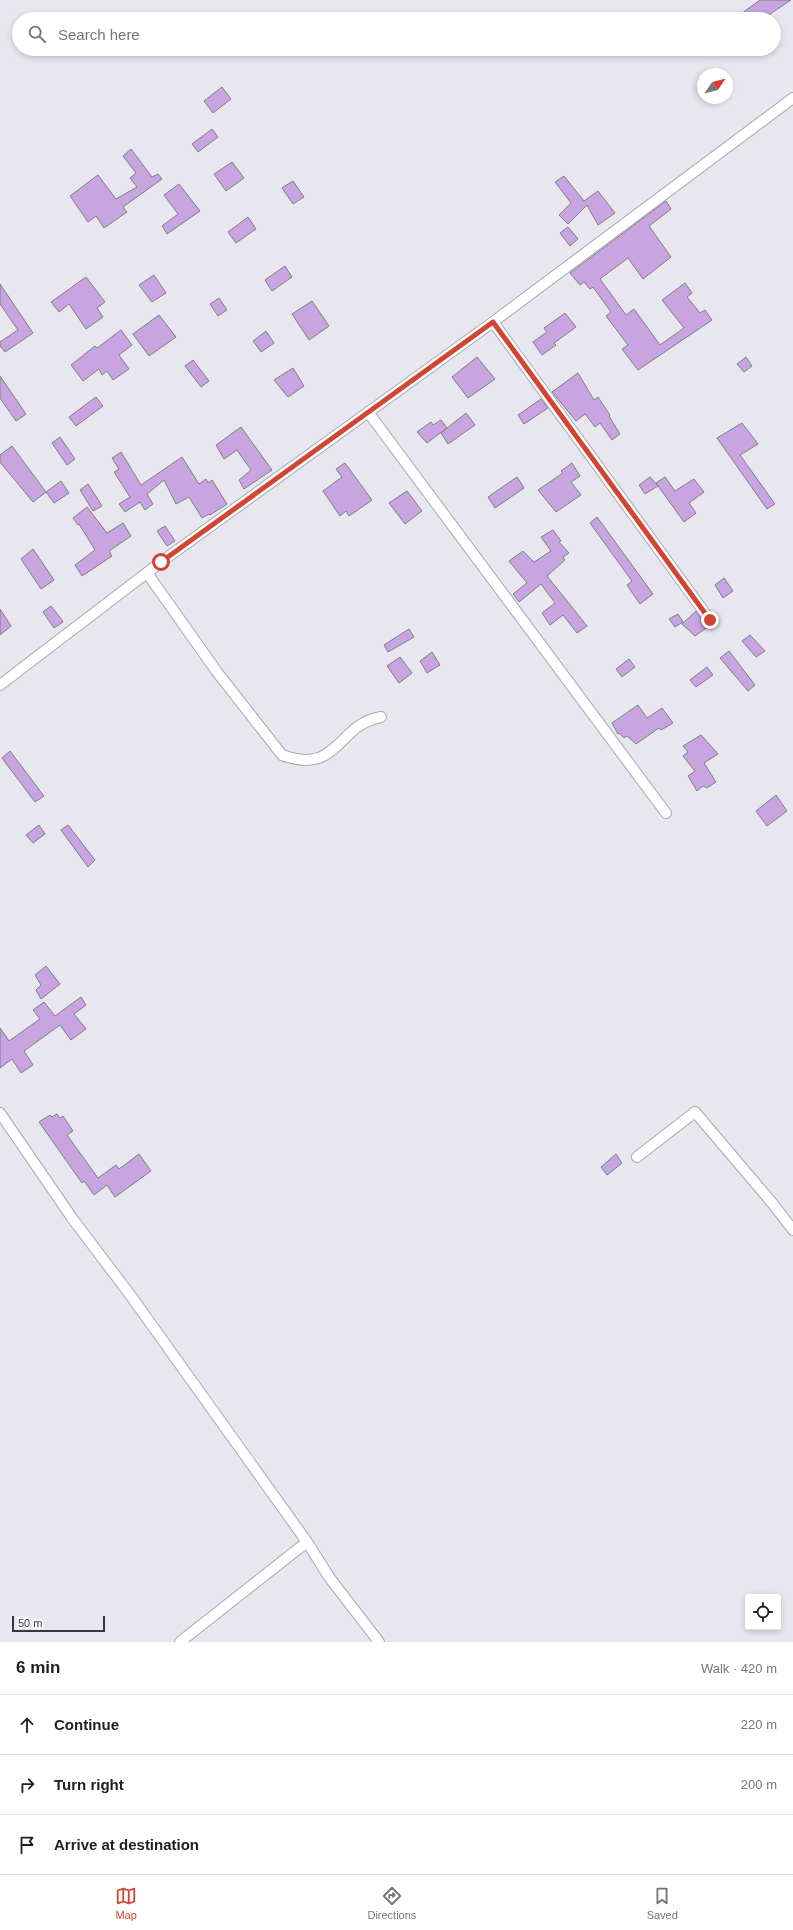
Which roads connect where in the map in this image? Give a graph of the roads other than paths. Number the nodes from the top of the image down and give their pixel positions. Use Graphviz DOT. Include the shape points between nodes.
graph roads {
  1 [pos="793,98"];
  2 [pos="493,322"];
  3 [pos="368,412"];
  4 [pos="147,573"];
  5 [pos="710,620"];
  6 [pos="0,686"];
  7 [pos="381,717"];
  8 [pos="666,813"];
  9 [pos="0,1112"];
  10 [pos="637,1157"];
  11 [pos="793,1230"];
  12 [pos="307,1542"];
  13 [pos="180,1642"];
  14 [pos="379,1642"];
  1 -- 2 [label="street"];
  2 -- 3 [label="street"];
  2 -- 5 [label="street"];
  3 -- 4 [label="street"];
  3 -- 8 [label="street"];
  4 -- 6 [label="street"];
  4 -- 7 [label="street" via="217,672 282,755 298,760 317,759 330,753 370,719"];
  9 -- 12 [label="street" via="72,1218"];
  10 -- 11 [label="street" via="695,1112"];
  12 -- 13 [label="street"];
  12 -- 14 [label="street"];
}
